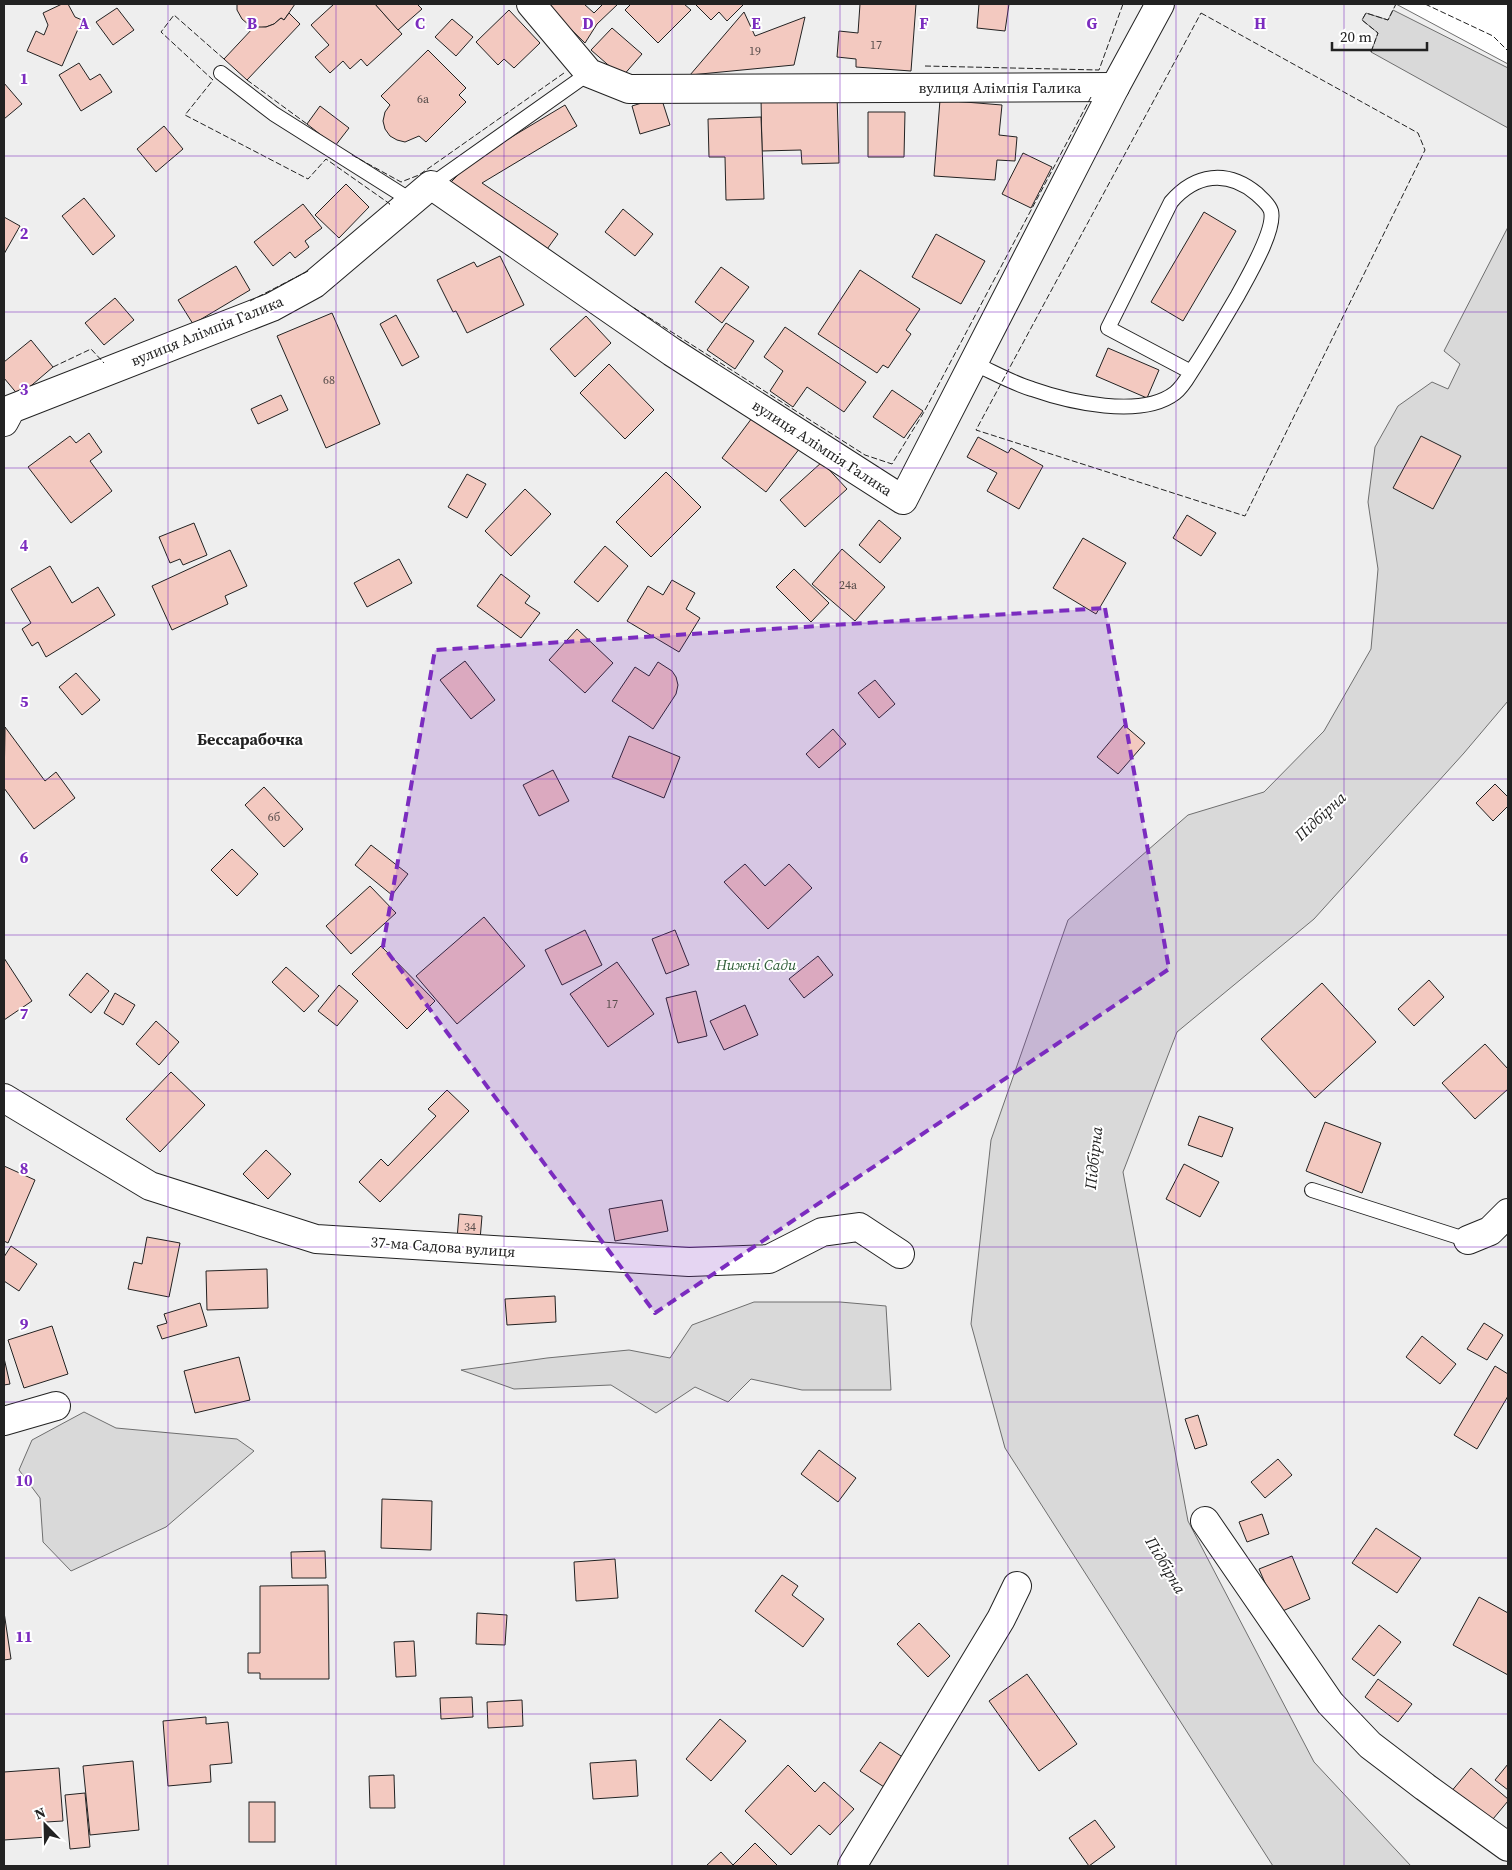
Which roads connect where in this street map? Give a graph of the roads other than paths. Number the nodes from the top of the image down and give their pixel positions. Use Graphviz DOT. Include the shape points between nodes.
graph roads {
  1 [pos="531,4"];
  2 [pos="1160,4"];
  3 [pos="221,73"];
  4 [pos="589,73"];
  5 [pos="1115,87"];
  6 [pos="422,193"];
  7 [pos="973,363"];
  8 [pos="1191,372"];
  9 [pos="6,412"];
  10 [pos="4,1098"];
  11 [pos="1312,1190"];
  12 [pos="1508,1213"];
  13 [pos="1468,1240"];
  14 [pos="900,1254"];
  15 [pos="56,1406"];
  16 [pos="4,1421"];
  17 [pos="1205,1521"];
  18 [pos="1017,1586"];
  19 [pos="1508,1847"];
  20 [pos="852,1866"];
  1 -- 4 [label="street, вулиця Алімпія Галика"];
  2 -- 5 [label="street, вулиця Алімпія Галика"];
  3 -- 6 [label="lane" via="274,114"];
  4 -- 5 [label="street, вулиця Алімпія Галика" via="629,89"];
  4 -- 6 [label="lane, вулиця Алімпія Галика"];
  5 -- 7 [label="street, вулиця Алімпія Галика"];
  6 -- 7 [label="street, вулиця Алімпія Галика" via="903,500"];
  6 -- 9 [label="street, вулиця Алімпія Галика" via="314,284 272,307"];
  7 -- 8 [label="lane" via="1031,389 1064,398 1133,407 1174,394"];
  8 -- 8 [label="lane" via="1256,262 1271,222 1267,203 1235,181 1204,179 1182,190 1171,202 1108,328"];
  10 -- 14 [label="street, 37-ма Садова вулиця" via="150,1186 316,1239 689,1262 769,1259 822,1232 859,1227"];
  11 -- 13 [label="lane"];
  12 -- 13 [label="street" via="1490,1231"];
  15 -- 16 [label="street"];
  17 -- 19 [label="street" via="1330,1703 1370,1745"];
  18 -- 20 [label="street" via="1001,1619"];
}
